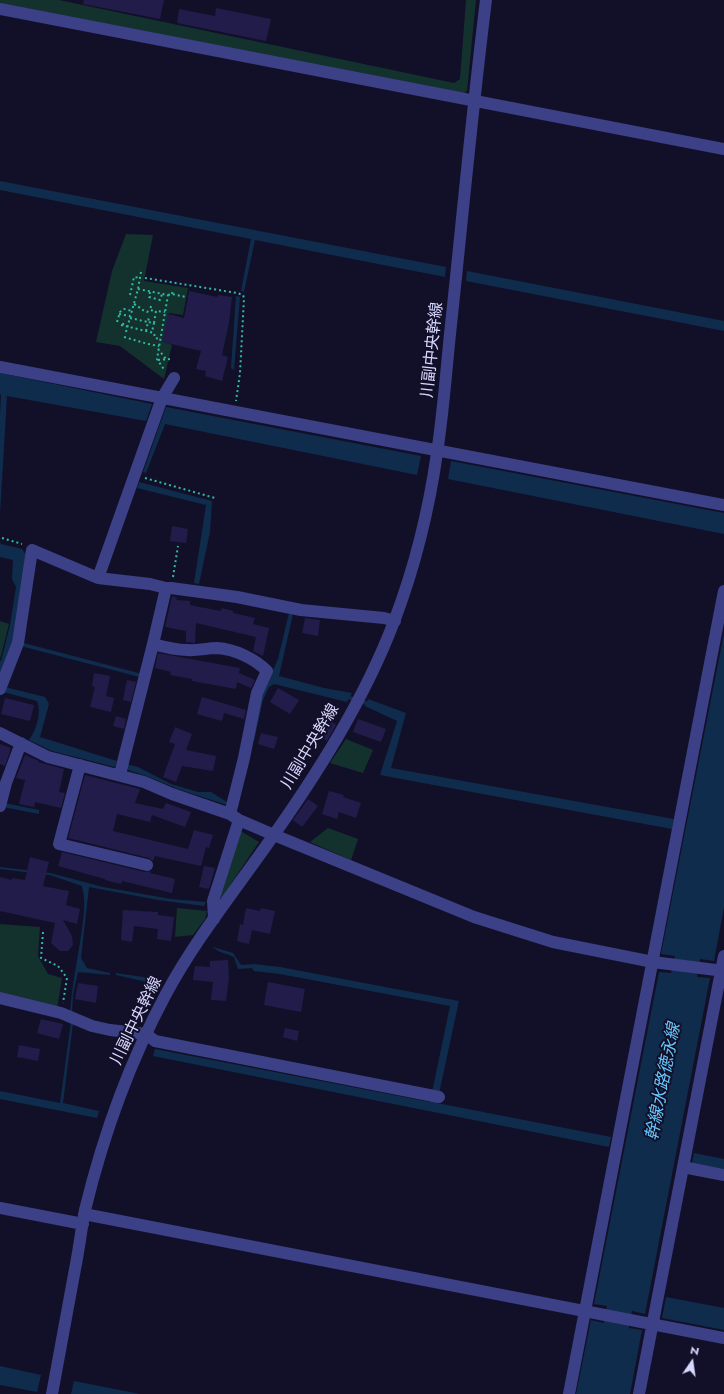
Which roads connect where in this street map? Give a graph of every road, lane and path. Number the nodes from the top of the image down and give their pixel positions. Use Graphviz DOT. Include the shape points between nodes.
graph roads {
  1 [pos="486,0"];
  2 [pos="0,9"];
  3 [pos="474,100"];
  4 [pos="724,149"];
  5 [pos="141,272"];
  6 [pos="140,278"];
  7 [pos="145,278"];
  8 [pos="138,289"];
  9 [pos="173,290"];
  10 [pos="150,292"];
  11 [pos="137,293"];
  12 [pos="162,294"];
  13 [pos="172,294"];
  14 [pos="168,295"];
  15 [pos="186,297"];
  16 [pos="132,298"];
  17 [pos="135,299"];
  18 [pos="134,304"];
  19 [pos="151,306"];
  20 [pos="119,308"];
  21 [pos="150,310"];
  22 [pos="132,311"];
  23 [pos="156,311"];
  24 [pos="165,312"];
  25 [pos="119,313"];
  26 [pos="130,317"];
  27 [pos="149,317"];
  28 [pos="124,320"];
  29 [pos="117,322"];
  30 [pos="148,322"];
  31 [pos="154,323"];
  32 [pos="128,326"];
  33 [pos="146,331"];
  34 [pos="126,332"];
  35 [pos="152,332"];
  36 [pos="124,337"];
  37 [pos="160,339"];
  38 [pos="159,346"];
  39 [pos="158,349"];
  40 [pos="166,359"];
  41 [pos="171,359"];
  42 [pos="158,360"];
  43 [pos="0,367"];
  44 [pos="173,380"];
  45 [pos="162,398"];
  46 [pos="235,412"];
  47 [pos="438,451"];
  48 [pos="134,475"];
  49 [pos="214,498"];
  50 [pos="724,505"];
  51 [pos="2,538"];
  52 [pos="178,546"];
  53 [pos="32,550"];
  54 [pos="98,578"];
  55 [pos="168,588"];
  56 [pos="724,591"];
  57 [pos="395,622"];
  58 [pos="153,644"];
  59 [pos="0,689"];
  60 [pos="0,733"];
  61 [pos="21,743"];
  62 [pos="80,765"];
  63 [pos="120,774"];
  64 [pos="0,806"];
  65 [pos="234,817"];
  66 [pos="274,835"];
  67 [pos="147,865"];
  68 [pos="214,919"];
  69 [pos="43,932"];
  70 [pos="724,956"];
  71 [pos="653,962"];
  72 [pos="723,971"];
  73 [pos="0,998"];
  74 [pos="61,1013"];
  75 [pos="146,1034"];
  76 [pos="434,1096"];
  77 [pos="683,1167"];
  78 [pos="724,1175"];
  79 [pos="0,1208"];
  80 [pos="84,1219"];
  81 [pos="586,1310"];
  82 [pos="652,1324"];
  83 [pos="724,1338"];
  84 [pos="52,1394"];
  85 [pos="570,1394"];
  86 [pos="638,1394"];
  1 -- 3 [label="street, 川副中央幹線"];
  2 -- 3 [label="street"];
  3 -- 4 [label="street"];
  3 -- 47 [label="street, 川副中央幹線"];
  5 -- 6 [label="path"];
  6 -- 8 [label="path"];
  6 -- 11 [label="path" via="134,277 131,294"];
  7 -- 46 [label="path" via="243,295 240,373"];
  8 -- 10 [label="path"];
  8 -- 11 [label="path"];
  9 -- 13 [label="path"];
  10 -- 12 [label="path"];
  10 -- 12 [label="path" via="149,297 160,300"];
  11 -- 17 [label="path"];
  12 -- 14 [label="path"];
  13 -- 14 [label="path"];
  13 -- 15 [label="path"];
  14 -- 24 [label="path"];
  16 -- 17 [label="path"];
  17 -- 18 [label="path"];
  18 -- 21 [label="path" via="141,310"];
  18 -- 22 [label="path"];
  19 -- 21 [label="path"];
  20 -- 25 [label="path"];
  21 -- 23 [label="path"];
  22 -- 25 [label="path" via="124,309"];
  22 -- 26 [label="path"];
  23 -- 24 [label="path"];
  23 -- 31 [label="path"];
  24 -- 37 [label="path"];
  25 -- 26 [label="path"];
  25 -- 29 [label="path"];
  26 -- 30 [label="path"];
  26 -- 32 [label="path"];
  27 -- 30 [label="path"];
  28 -- 32 [label="path" via="122,325"];
  30 -- 31 [label="path"];
  30 -- 33 [label="path"];
  31 -- 35 [label="path"];
  32 -- 33 [label="path"];
  32 -- 34 [label="path"];
  33 -- 35 [label="path"];
  35 -- 37 [label="path"];
  36 -- 38 [label="path"];
  37 -- 38 [label="path"];
  38 -- 39 [label="path"];
  39 -- 40 [label="path"];
  39 -- 42 [label="path"];
  40 -- 41 [label="path"];
  40 -- 42 [label="path"];
  42 -- 44 [label="path"];
  43 -- 45 [label="street"];
  44 -- 45 [label="street"];
  45 -- 46 [label="street"];
  45 -- 48 [label="street"];
  46 -- 47 [label="street"];
  47 -- 50 [label="street"];
  47 -- 57 [label="street, 川副中央幹線" via="419,542"];
  48 -- 49 [label="path"];
  48 -- 54 [label="street"];
  51 -- 53 [label="path"];
  52 -- 55 [label="path"];
  53 -- 54 [label="street"];
  53 -- 59 [label="street" via="18,643"];
  54 -- 55 [label="street"];
  55 -- 57 [label="street" via="237,597 301,610 384,618"];
  55 -- 58 [label="street"];
  56 -- 71 [label="street"];
  57 -- 66 [label="street, 川副中央幹線" via="362,692 324,759"];
  58 -- 63 [label="street"];
  58 -- 65 [label="street" via="182,650 230,650 260,663 267,671 257,693"];
  60 -- 61 [label="street"];
  61 -- 62 [label="street" via="48,757"];
  61 -- 64 [label="street"];
  62 -- 63 [label="street"];
  62 -- 67 [label="street" via="59,844"];
  63 -- 65 [label="street"];
  65 -- 66 [label="street"];
  65 -- 68 [label="street" via="213,901"];
  66 -- 68 [label="street, 川副中央幹線"];
  66 -- 71 [label="street" via="474,917 553,942"];
  68 -- 75 [label="street, 川副中央幹線" via="168,991"];
  69 -- 74 [label="path" via="41,958 58,966 67,978"];
  70 -- 72 [label="street"];
  71 -- 72 [label="street"];
  71 -- 81 [label="street"];
  72 -- 77 [label="street"];
  73 -- 74 [label="street"];
  74 -- 75 [label="street" via="92,1026"];
  75 -- 76 [label="street" via="155,1041"];
  75 -- 80 [label="street, 川副中央幹線" via="104,1144"];
  77 -- 78 [label="street"];
  77 -- 82 [label="street"];
  79 -- 80 [label="street"];
  80 -- 81 [label="street"];
  80 -- 84 [label="street, 川副中央幹線"];
  81 -- 82 [label="street"];
  81 -- 85 [label="street"];
  82 -- 83 [label="street"];
  82 -- 86 [label="street"];
}
